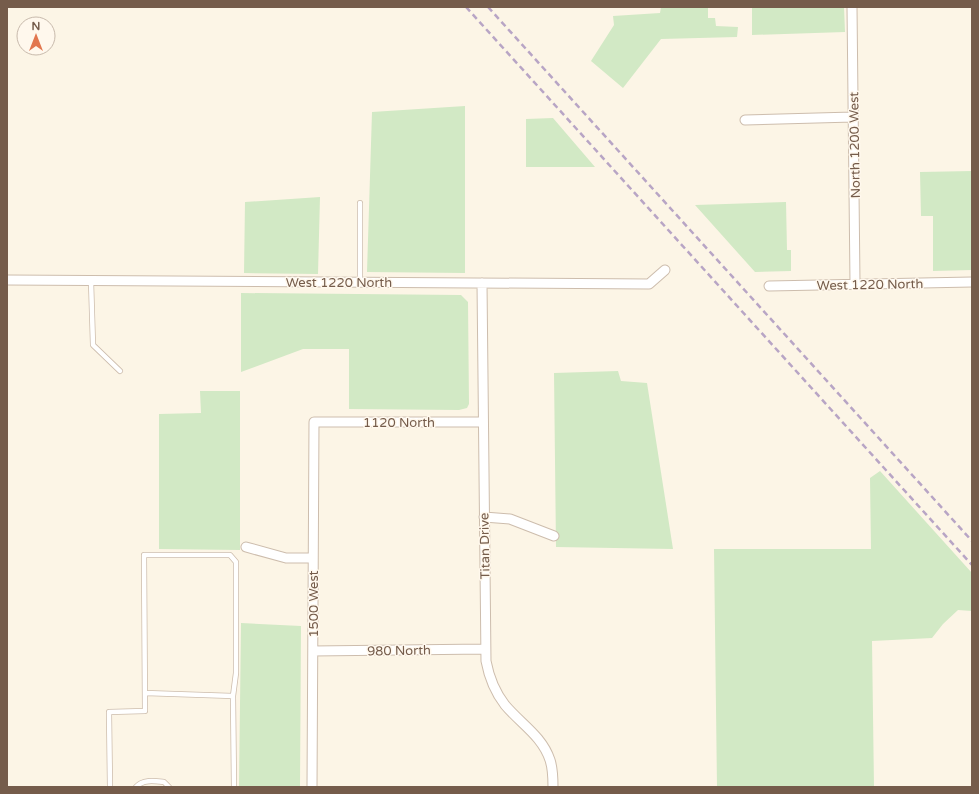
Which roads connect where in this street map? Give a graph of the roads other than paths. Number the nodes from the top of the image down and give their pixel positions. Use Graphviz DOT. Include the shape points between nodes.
graph roads {
  1 [pos="852,7"];
  2 [pos="854,117"];
  3 [pos="744,120"];
  4 [pos="360,203"];
  5 [pos="665,270"];
  6 [pos="7,280"];
  7 [pos="91,281"];
  8 [pos="360,282"];
  9 [pos="972,282"];
  10 [pos="482,283"];
  11 [pos="856,283"];
  12 [pos="769,286"];
  13 [pos="120,371"];
  14 [pos="314,422"];
  15 [pos="483,422"];
  16 [pos="484,517"];
  17 [pos="554,536"];
  18 [pos="246,547"];
  19 [pos="314,558"];
  20 [pos="485,649"];
  21 [pos="313,651"];
  22 [pos="145,693"];
  23 [pos="233,696"];
  24 [pos="110,787"];
  25 [pos="136,787"];
  26 [pos="169,787"];
  27 [pos="234,787"];
  28 [pos="312,787"];
  29 [pos="553,787"];
  1 -- 2 [label="street, North 1200 West"];
  2 -- 3 [label="street"];
  2 -- 11 [label="street, North 1200 West"];
  4 -- 8 [label="lane"];
  5 -- 10 [label="street, West 1220 North" via="649,284"];
  6 -- 7 [label="street, West 1220 North"];
  7 -- 8 [label="street, West 1220 North"];
  7 -- 13 [label="lane" via="93,345"];
  8 -- 10 [label="street, West 1220 North"];
  9 -- 11 [label="street, West 1220 North"];
  10 -- 15 [label="street, Titan Drive"];
  11 -- 12 [label="street, West 1220 North"];
  14 -- 15 [label="street, 1120 North"];
  14 -- 19 [label="street, 1500 West"];
  15 -- 16 [label="street, Titan Drive"];
  16 -- 17 [label="street" via="510,519"];
  16 -- 20 [label="street, Titan Drive"];
  18 -- 19 [label="street" via="286,558"];
  19 -- 21 [label="street, 1500 West"];
  20 -- 21 [label="street, 980 North"];
  20 -- 29 [label="street, Titan Drive" via="488,672 498,695 543,744 553,770"];
  21 -- 28 [label="street, 1500 West"];
  22 -- 23 [label="lane"];
  22 -- 23 [label="lane" via="144,555 215,554 230,555 236,562 236,673"];
  22 -- 24 [label="lane" via="145,711 109,712"];
  23 -- 27 [label="lane"];
  25 -- 26 [label="lane" via="150,781 164,782"];
}
